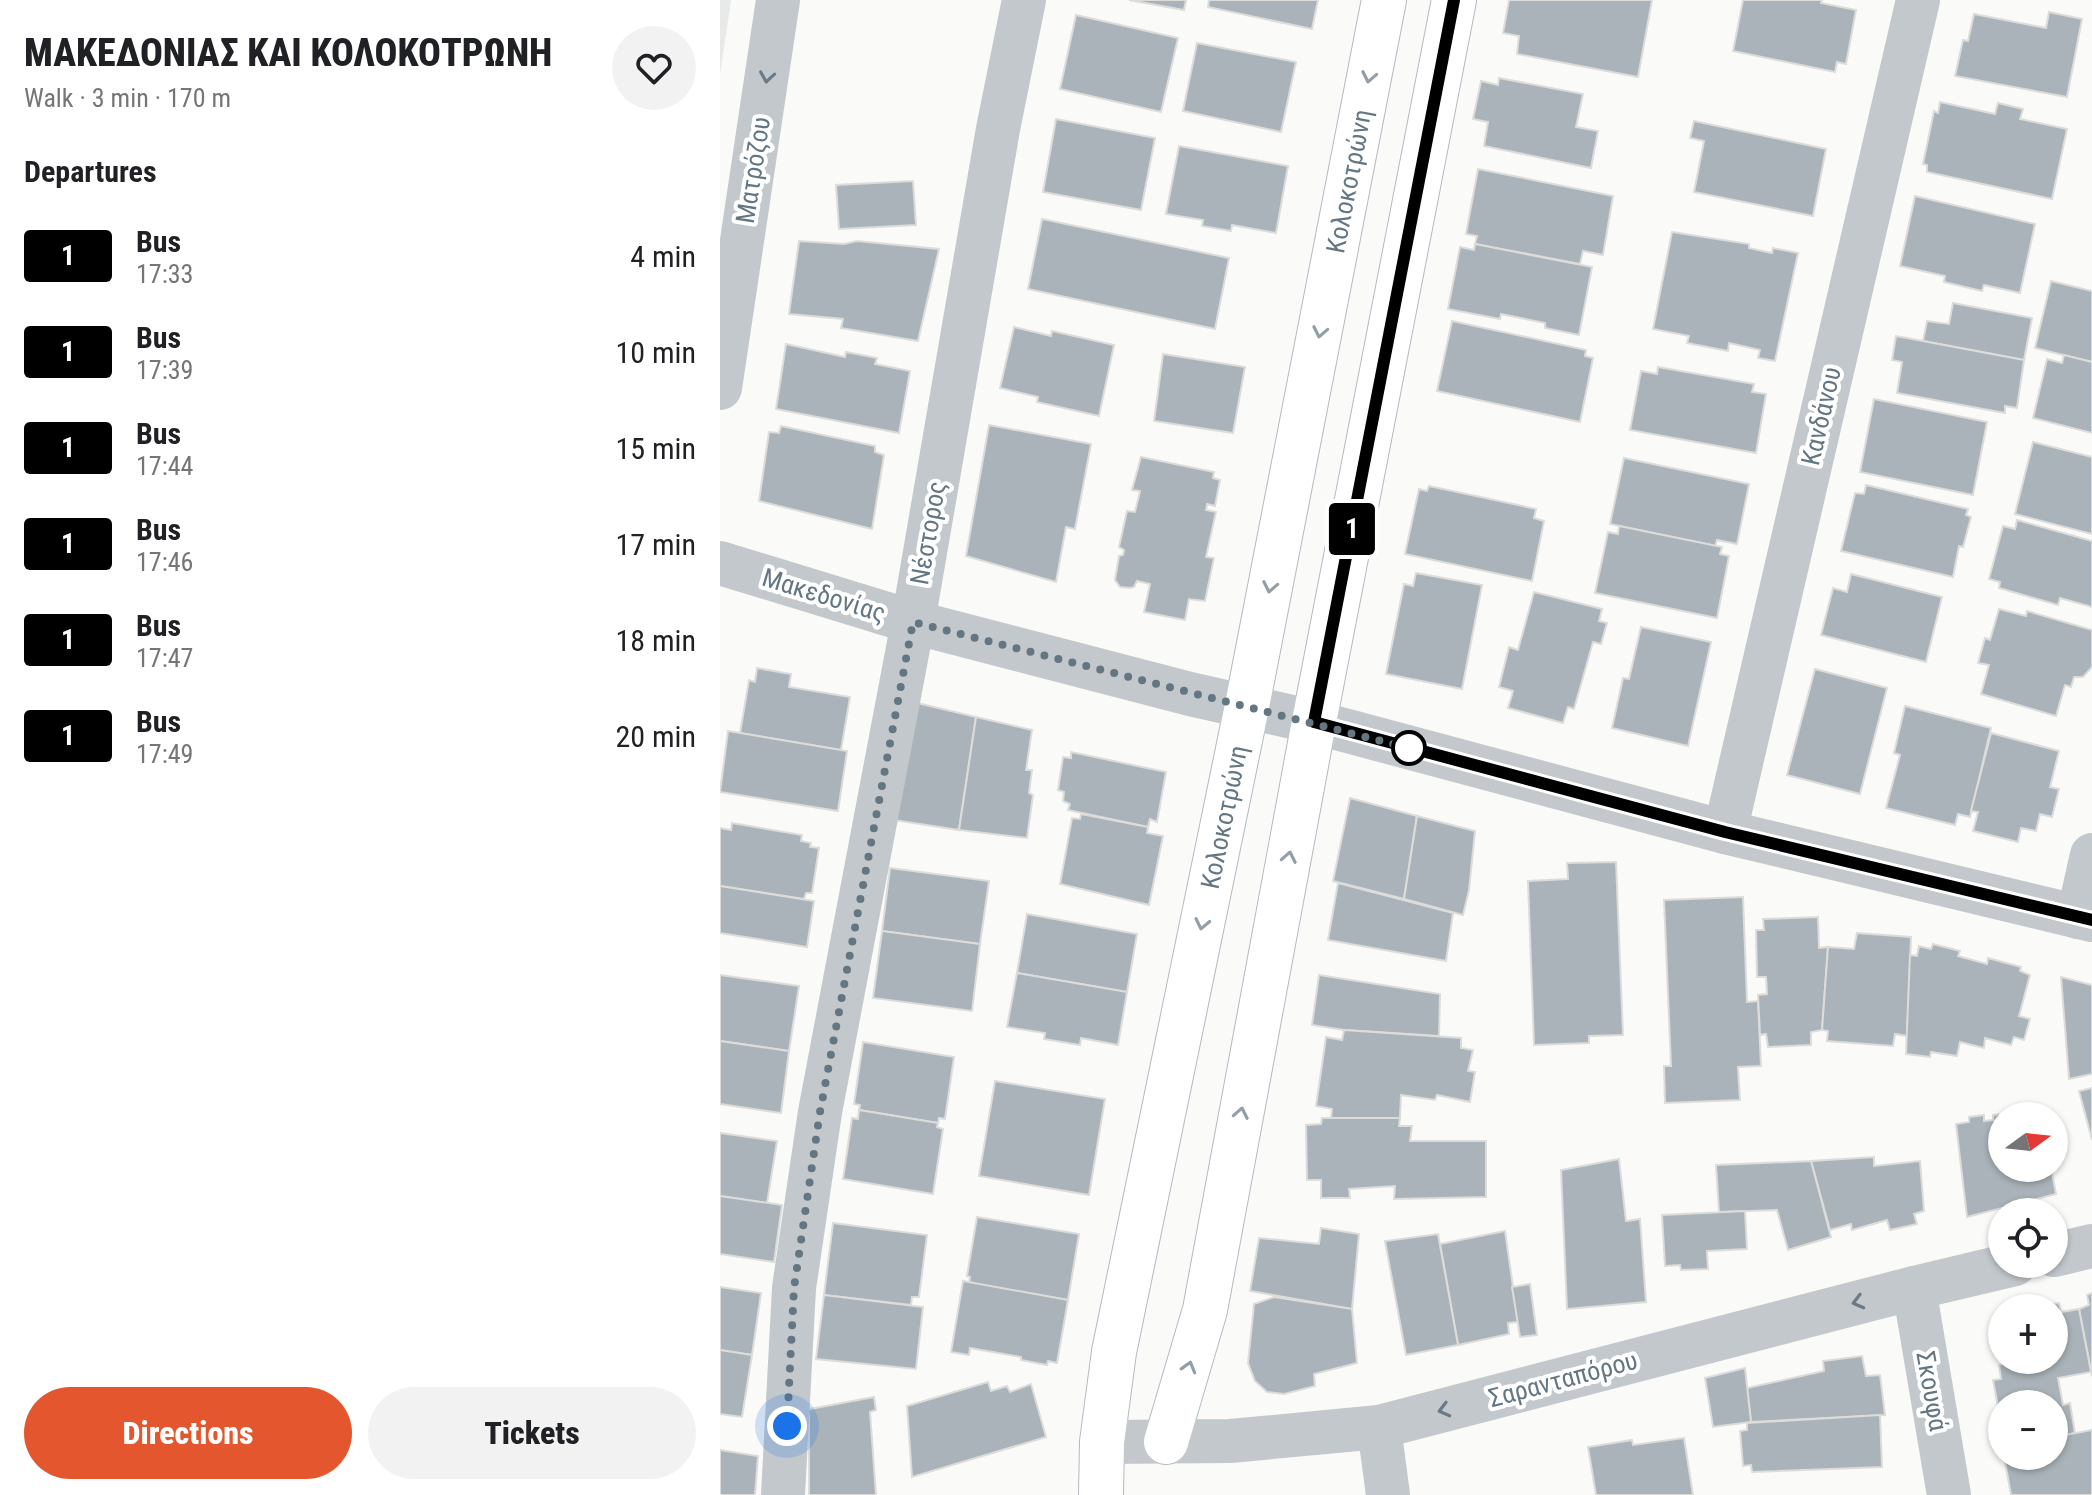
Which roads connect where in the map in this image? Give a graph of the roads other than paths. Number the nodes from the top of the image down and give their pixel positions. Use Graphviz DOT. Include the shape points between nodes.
graph roads {
  1 [pos="778,0"];
  2 [pos="1024,0"];
  3 [pos="1384,0"];
  4 [pos="1454,0"];
  5 [pos="1918,0"];
  6 [pos="720,388"];
  7 [pos="720,563"];
  8 [pos="913,622"];
  9 [pos="1247,706"];
  10 [pos="1314,722"];
  11 [pos="1725,832"];
  12 [pos="2092,855"];
  13 [pos="2085,918"];
  14 [pos="2092,1246"];
  15 [pos="2068,1252"];
  16 [pos="1988,1270"];
  17 [pos="1914,1288"];
  18 [pos="1379,1427"];
  19 [pos="1102,1442"];
  20 [pos="1166,1442"];
  21 [pos="783,1495"];
  22 [pos="1101,1495"];
  23 [pos="1388,1495"];
  24 [pos="1949,1495"];
  1 -- 6 [label="street, Ματρόζου, one-way"];
  2 -- 8 [label="street, Νέστορος"];
  3 -- 9 [label="street, Κολοκοτρώνη, one-way"];
  4 -- 10 [label="street"];
  5 -- 11 [label="street, Κανδάνου"];
  7 -- 8 [label="street, Μακεδονίας"];
  8 -- 9 [label="street, Μακεδονίας"];
  8 -- 21 [label="street, Νέστορος" via="820,1112 794,1288"];
  9 -- 10 [label="street, Μακεδονίας"];
  9 -- 19 [label="street, Κολοκοτρώνη, one-way" via="1114,1352"];
  10 -- 11 [label="street, Μακεδονίας"];
  20 -- 10 [label="street, one-way" via="1205,1310"];
  11 -- 13 [label="street, Μακεδονίας"];
  12 -- 13 [label="street"];
  14 -- 15 [label="street"];
  16 -- 17 [label="street, Σαρανταπόρου"];
  17 -- 18 [label="street, Σαρανταπόρου, one-way"];
  17 -- 24 [label="street, Σκουφά"];
  18 -- 20 [label="street, Σαρανταπόρου"];
  18 -- 23 [label="street"];
  19 -- 20 [label="street, Σαρανταπόρου"];
  19 -- 22 [label="street, Κολοκοτρώνη"];
}
